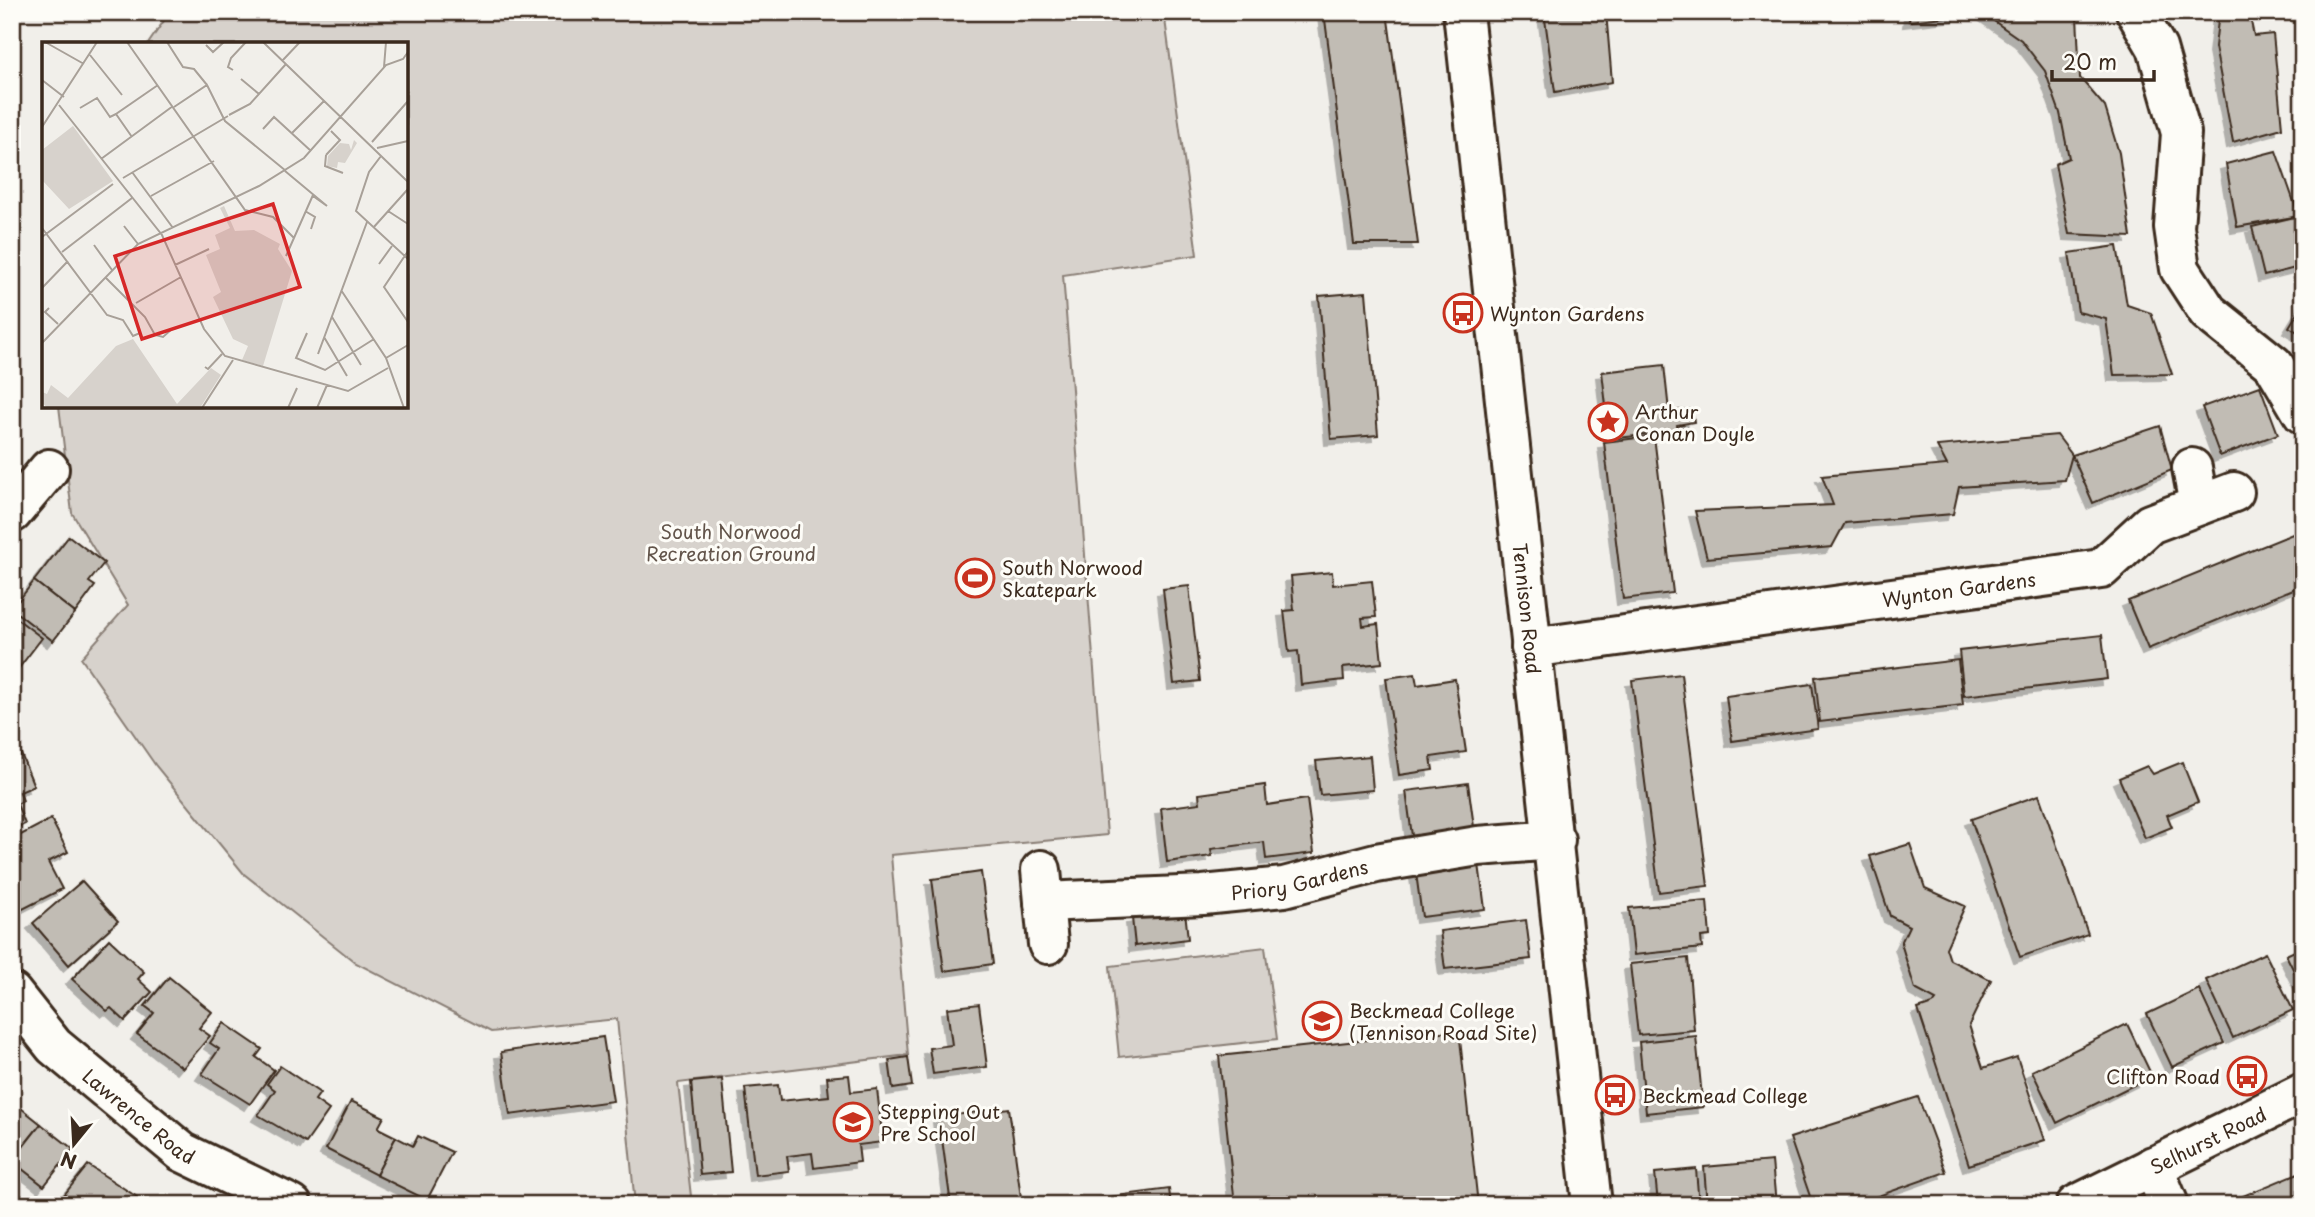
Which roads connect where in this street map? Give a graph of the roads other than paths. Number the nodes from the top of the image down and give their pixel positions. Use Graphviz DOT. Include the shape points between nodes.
graph roads {
  1 [pos="1463,12"];
  2 [pos="2136,12"];
  3 [pos="2303,414"];
  4 [pos="2192,468"];
  5 [pos="49,469"];
  6 [pos="2234,492"];
  7 [pos="2199,505"];
  8 [pos="12,513"];
  9 [pos="1531,648"];
  10 [pos="1555,840"];
  11 [pos="1048,944"];
  12 [pos="12,993"];
  13 [pos="2303,1093"];
  14 [pos="2153,1166"];
  15 [pos="292,1205"];
  16 [pos="1592,1205"];
  17 [pos="2076,1205"];
  18 [pos="2169,1205"];
  1 -- 9 [label="street, Tennison Road"];
  2 -- 3 [label="street" via="2157,48 2181,133 2174,227 2180,269 2208,312 2274,365"];
  4 -- 7 [label="street"];
  5 -- 8 [label="street"];
  6 -- 7 [label="street, Wynton Gardens"];
  7 -- 9 [label="street, Wynton Gardens" via="2150,524 2101,569"];
  9 -- 10 [label="street, Tennison Road"];
  10 -- 11 [label="street, Priory Gardens" via="1478,846 1376,863 1284,887 1203,895 1042,886"];
  10 -- 16 [label="street, Tennison Road"];
  12 -- 15 [label="street, Lawrence Road" via="54,1046 182,1152"];
  13 -- 14 [label="street, Selhurst Road"];
  14 -- 17 [label="street, Selhurst Road"];
  14 -- 18 [label="street"];
}
